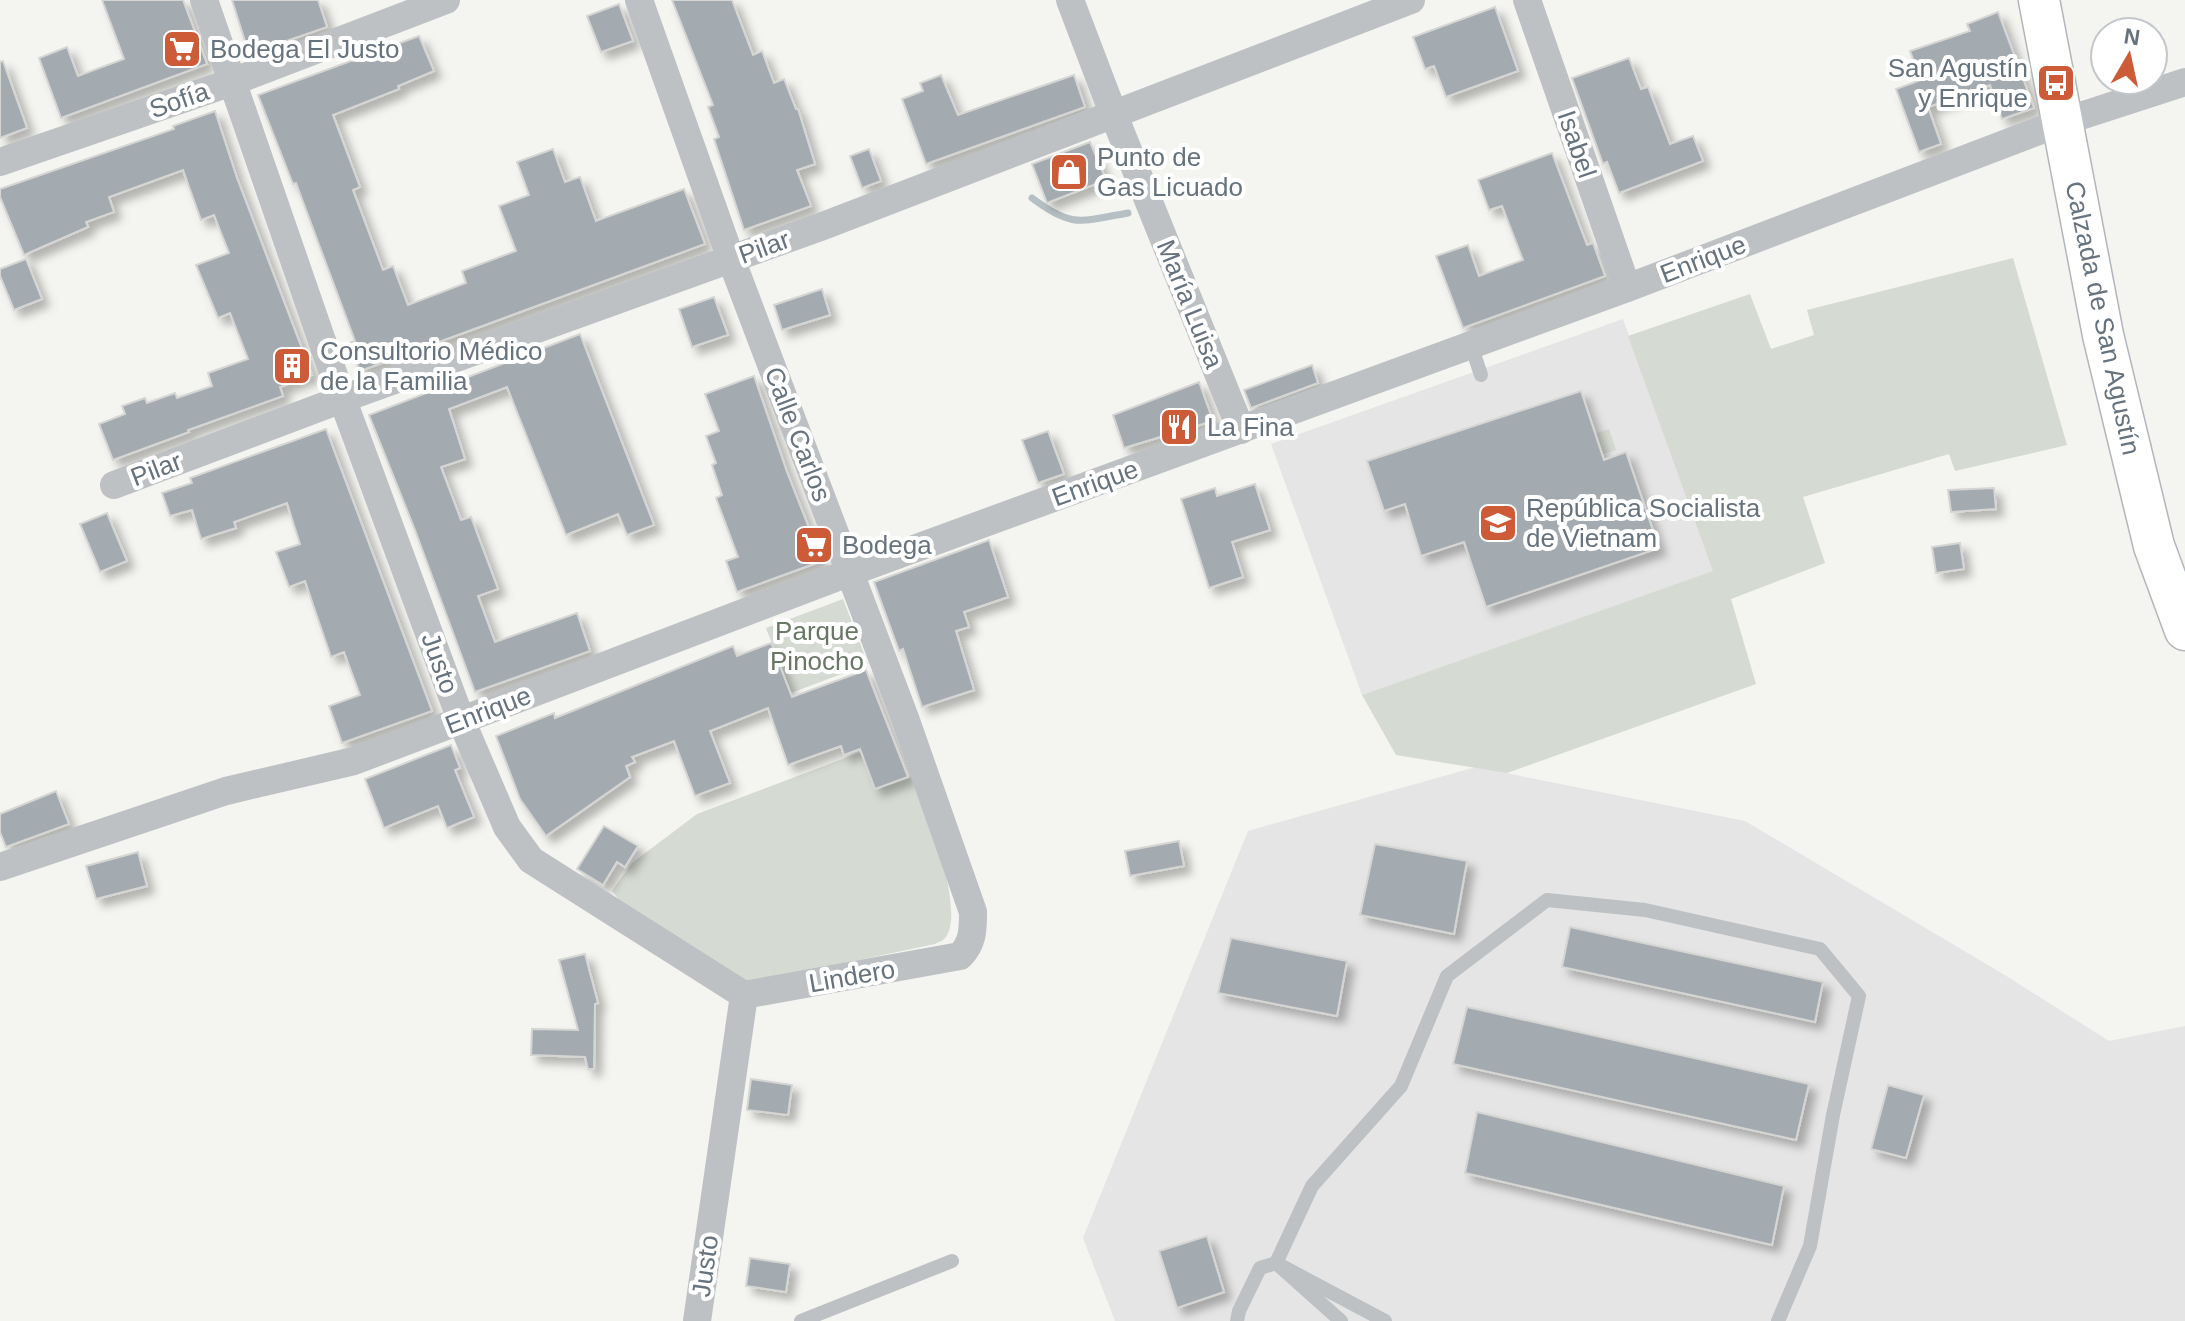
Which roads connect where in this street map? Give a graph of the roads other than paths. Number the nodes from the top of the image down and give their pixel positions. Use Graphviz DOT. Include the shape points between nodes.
graph roads {
  1 [pos="204,0"];
  2 [pos="446,0"];
  3 [pos="639,0"];
  4 [pos="1070,0"];
  5 [pos="1411,0"];
  6 [pos="1527,0"];
  7 [pos="2039,0"];
  8 [pos="232,82"];
  9 [pos="2185,82"];
  10 [pos="1113,113"];
  11 [pos="2062,122"];
  12 [pos="0,162"];
  13 [pos="731,259"];
  14 [pos="1627,288"];
  15 [pos="1471,345"];
  16 [pos="1481,375"];
  17 [pos="342,399"];
  18 [pos="1241,430"];
  19 [pos="114,485"];
  20 [pos="851,572"];
  21 [pos="2185,630"];
  22 [pos="461,720"];
  23 [pos="0,867"];
  24 [pos="960,956"];
  25 [pos="744,995"];
  26 [pos="952,1261"];
  27 [pos="1276,1263"];
  28 [pos="697,1321"];
  29 [pos="801,1321"];
  30 [pos="1237,1321"];
  31 [pos="1341,1321"];
  32 [pos="1385,1321"];
  33 [pos="1778,1321"];
  1 -- 8 [label="street, Justo"];
  2 -- 8 [label="street, Sofía"];
  3 -- 13 [label="street, Calle Carlos"];
  4 -- 10 [label="street, María Luisa"];
  5 -- 10 [label="street, Pilar"];
  6 -- 14 [label="street, Isabel"];
  7 -- 11 [label="main road, Calzada de San Agustín"];
  8 -- 12 [label="street, Sofía"];
  8 -- 17 [label="street, Justo"];
  9 -- 11 [label="street, Enrique"];
  10 -- 13 [label="street, Pilar"];
  10 -- 18 [label="street, María Luisa"];
  11 -- 14 [label="street, Enrique"];
  11 -- 21 [label="main road, Calzada de San Agustín" via="2103,335 2154,546"];
  13 -- 17 [label="street, Pilar"];
  13 -- 20 [label="street, Calle Carlos"];
  14 -- 15 [label="street, Enrique"];
  15 -- 16 [label="lane"];
  15 -- 18 [label="street, Enrique"];
  17 -- 19 [label="street, Pilar"];
  17 -- 22 [label="street, Justo"];
  18 -- 20 [label="street, Enrique"];
  20 -- 22 [label="street, Enrique"];
  20 -- 24 [label="street, Calle Carlos" via="973,912 972,937"];
  22 -- 23 [label="street, Enrique" via="354,761 226,791"];
  22 -- 25 [label="street, Justo" via="507,827 531,860"];
  24 -- 25 [label="street, Lindero"];
  25 -- 28 [label="street, Justo"];
  26 -- 29 [label="lane"];
  27 -- 30 [label="lane" via="1260,1268"];
  27 -- 31 [label="lane"];
  27 -- 32 [label="lane"];
  27 -- 33 [label="lane" via="1312,1186 1401,1086 1447,976 1547,900 1645,910 1820,949 1859,996 1810,1246"];
}
